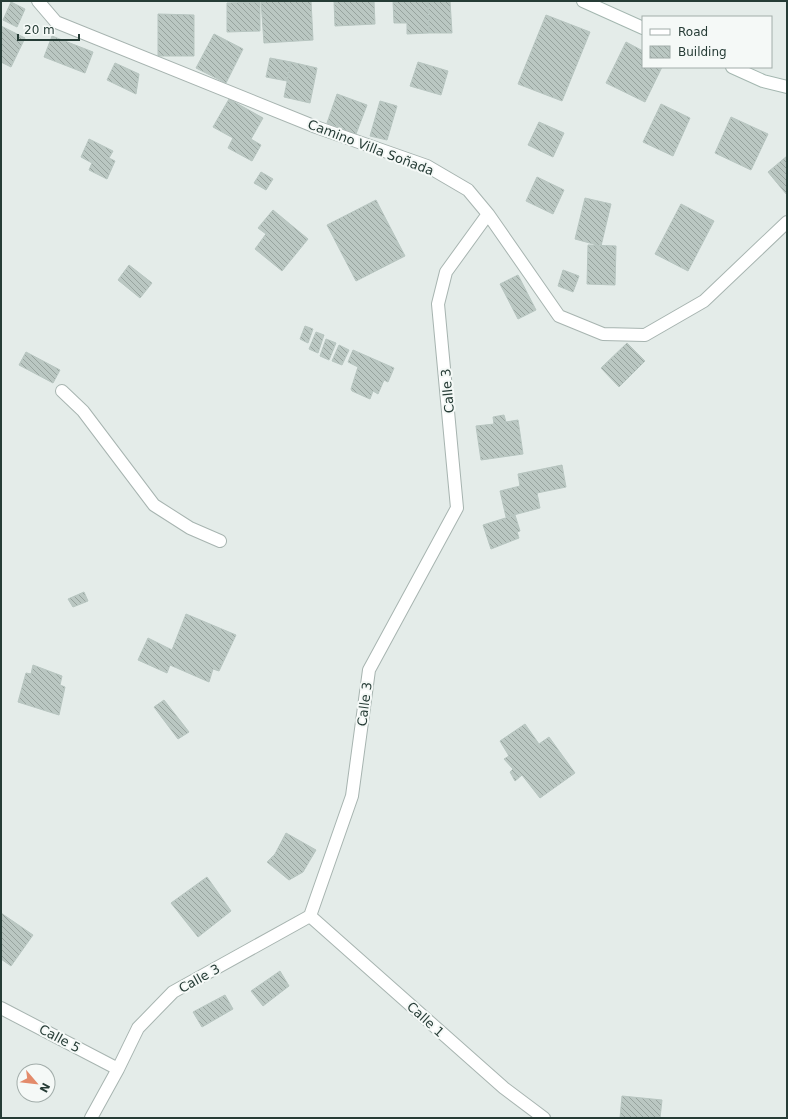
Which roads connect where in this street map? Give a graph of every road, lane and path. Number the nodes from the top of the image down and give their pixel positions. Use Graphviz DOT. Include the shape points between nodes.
graph roads {
  1 [pos="38,1"];
  2 [pos="583,1"];
  3 [pos="642,28"];
  4 [pos="734,68"];
  5 [pos="787,87"];
  6 [pos="488,214"];
  7 [pos="787,222"];
  8 [pos="62,391"];
  9 [pos="220,541"];
  10 [pos="310,916"];
  11 [pos="1,1008"];
  12 [pos="118,1069"];
  13 [pos="91,1118"];
  14 [pos="544,1118"];
  1 -- 6 [label="street, Camino Villa Soñada" via="56,22 316,127 427,166 468,190"];
  2 -- 3 [label="street"];
  4 -- 5 [label="street" via="763,81"];
  6 -- 7 [label="street, Camino Villa Soñada" via="559,316 603,334 646,335 704,301"];
  6 -- 10 [label="street, Calle 3" via="446,272 438,304 457,508 369,670 352,796"];
  8 -- 9 [label="street" via="83,411 154,505 190,528"];
  10 -- 12 [label="street, Calle 3" via="174,992 138,1028"];
  10 -- 14 [label="street, Calle 1" via="504,1088"];
  11 -- 12 [label="street, Calle 5"];
  12 -- 13 [label="street, Calle 3"];
}
